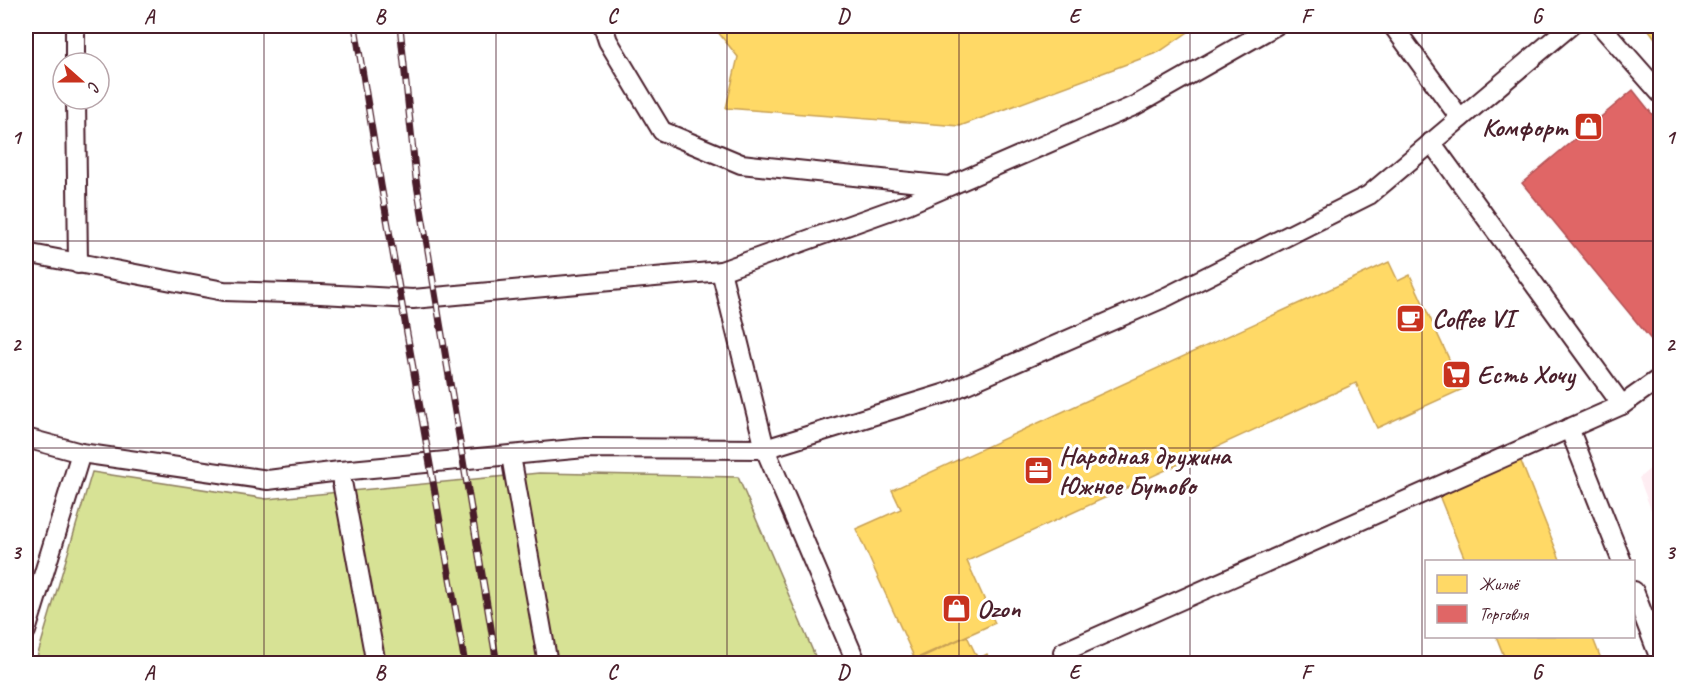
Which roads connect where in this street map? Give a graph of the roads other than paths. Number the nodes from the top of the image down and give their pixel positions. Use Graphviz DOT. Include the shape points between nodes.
graph roads {
  1 [pos="75,26"];
  2 [pos="603,26"];
  3 [pos="1275,26"];
  4 [pos="1393,26"];
  5 [pos="1570,26"];
  6 [pos="1600,26"];
  7 [pos="75,51"];
  8 [pos="1660,93"];
  9 [pos="76,111"];
  10 [pos="1460,118"];
  11 [pos="1431,142"];
  12 [pos="950,186"];
  13 [pos="26,253"];
  14 [pos="78,264"];
  15 [pos="721,271"];
  16 [pos="1660,378"];
  17 [pos="1622,405"];
  18 [pos="1569,428"];
  19 [pos="26,438"];
  20 [pos="765,449"];
  21 [pos="81,453"];
  22 [pos="511,456"];
  23 [pos="339,471"];
  24 [pos="1622,560"];
  25 [pos="1635,594"];
  26 [pos="26,632"];
  27 [pos="1660,659"];
  28 [pos="376,663"];
  29 [pos="548,663"];
  30 [pos="857,663"];
  31 [pos="1068,663"];
  1 -- 7 [label="lane"];
  2 -- 12 [label="lane" via="662,131 741,164"];
  3 -- 12 [label="lane" via="1136,105"];
  4 -- 10 [label="lane"];
  5 -- 10 [label="lane"];
  6 -- 8 [label="lane"];
  9 -- 14 [label="lane"];
  10 -- 11 [label="lane"];
  11 -- 17 [label="lane"];
  11 -- 20 [label="lane" via="1369,195 1166,297 946,393"];
  12 -- 15 [label="lane"];
  13 -- 14 [label="lane"];
  14 -- 15 [label="lane" via="224,291 413,299"];
  15 -- 20 [label="lane"];
  16 -- 17 [label="lane"];
  17 -- 18 [label="lane"];
  18 -- 24 [label="lane"];
  18 -- 31 [label="lane" via="1063,652"];
  19 -- 21 [label="lane"];
  20 -- 22 [label="lane" via="585,448"];
  20 -- 30 [label="lane"];
  21 -- 23 [label="lane" via="268,480"];
  21 -- 26 [label="lane"];
  22 -- 23 [label="lane"];
  22 -- 29 [label="lane"];
  23 -- 28 [label="lane"];
  25 -- 27 [label="lane"];
}
